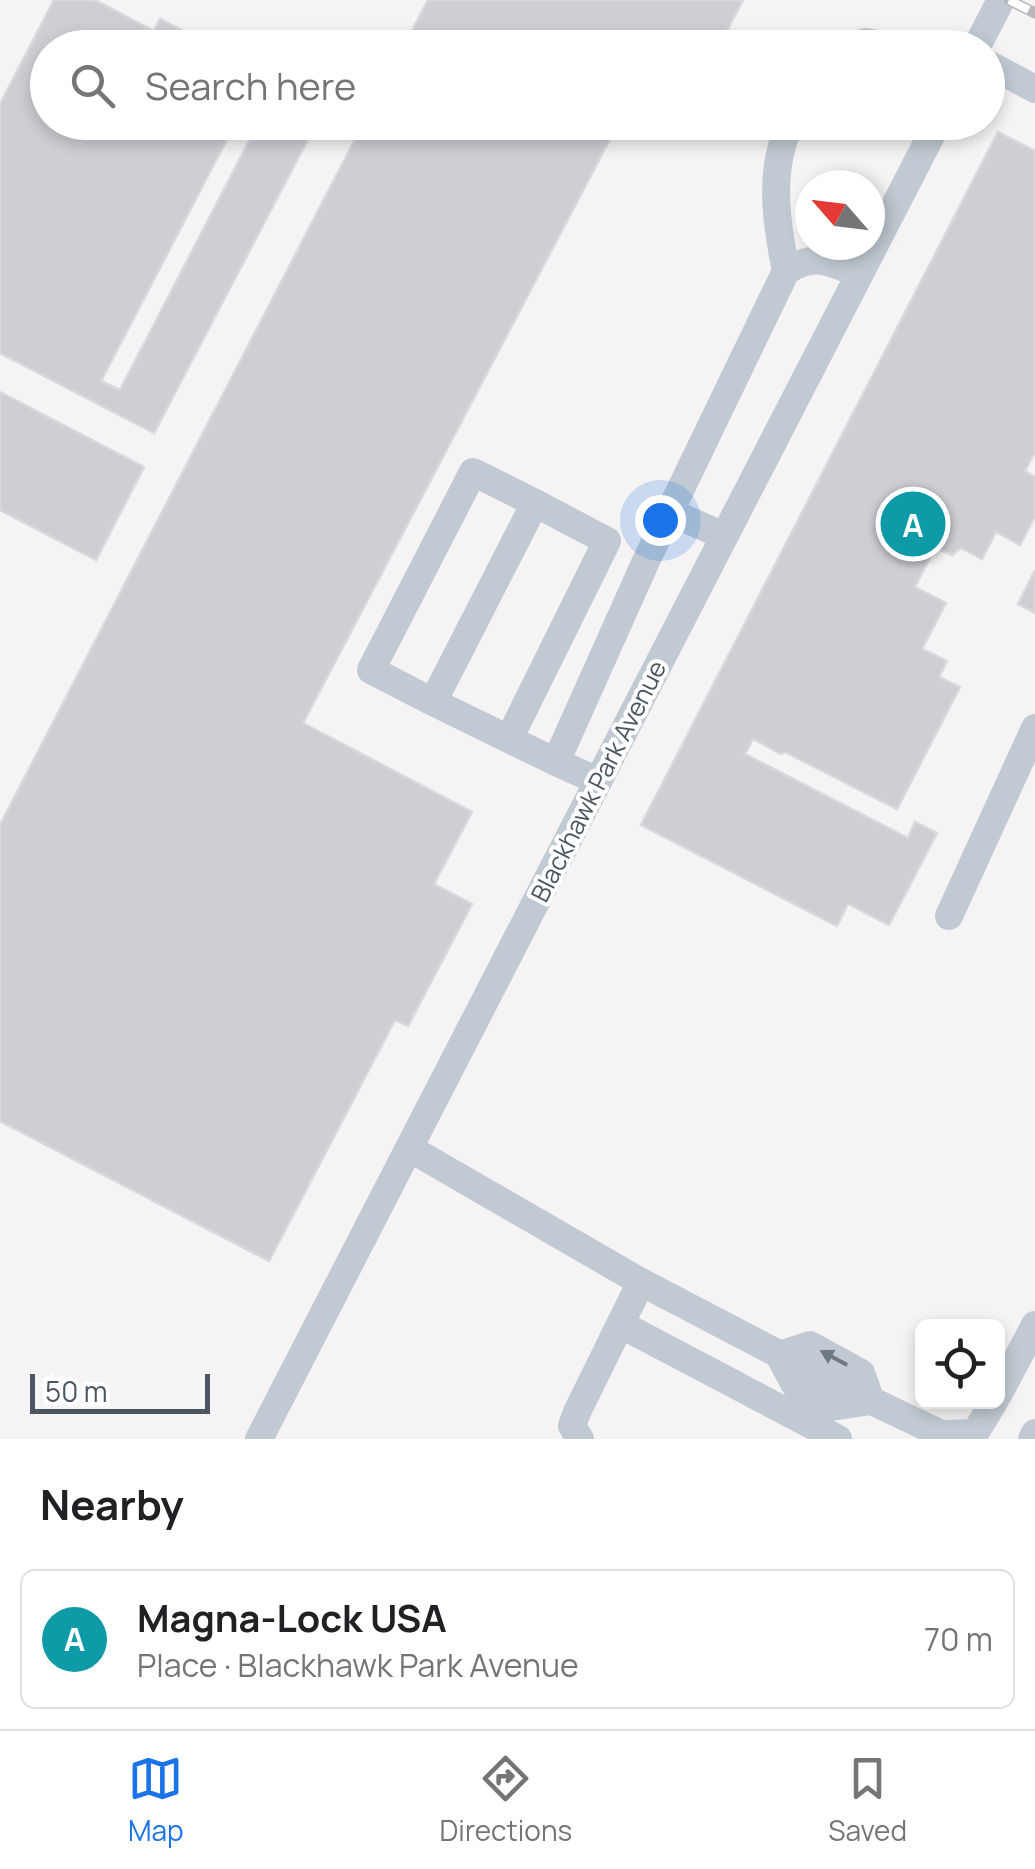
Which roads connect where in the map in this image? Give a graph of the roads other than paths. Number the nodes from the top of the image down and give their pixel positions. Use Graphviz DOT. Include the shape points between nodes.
graph roads {
  1 [pos="1000,0"];
  2 [pos="985,30"];
  3 [pos="1005,73"];
  4 [pos="1035,90"];
  5 [pos="787,140"];
  6 [pos="929,140"];
  7 [pos="786,270"];
  8 [pos="860,274"];
  9 [pos="534,503"];
  10 [pos="670,512"];
  11 [pos="724,536"];
  12 [pos="607,541"];
  13 [pos="646,561"];
  14 [pos="432,702"];
  15 [pos="1035,728"];
  16 [pos="508,739"];
  17 [pos="556,762"];
  18 [pos="598,782"];
  19 [pos="949,916"];
  20 [pos="409,1148"];
  21 [pos="641,1282"];
  22 [pos="622,1325"];
  23 [pos="1035,1325"];
  24 [pos="734,1329"];
  25 [pos="778,1355"];
  26 [pos="713,1373"];
  27 [pos="1005,1381"];
  28 [pos="871,1402"];
  29 [pos="990,1409"];
  30 [pos="259,1439"];
  31 [pos="580,1439"];
  32 [pos="838,1439"];
  1 -- 2 [label="street"];
  3 -- 4 [label="street"];
  5 -- 7 [label="street" via="776,184"];
  6 -- 8 [label="street, Blackhawk Park Avenue"];
  7 -- 8 [label="street" via="804,259 825,260"];
  7 -- 10 [label="street"];
  8 -- 11 [label="street, Blackhawk Park Avenue"];
  9 -- 12 [label="street"];
  9 -- 14 [label="street"];
  9 -- 14 [label="street" via="474,472 371,670"];
  10 -- 11 [label="street"];
  10 -- 13 [label="street"];
  11 -- 18 [label="street, Blackhawk Park Avenue"];
  12 -- 13 [label="street"];
  12 -- 16 [label="street"];
  13 -- 17 [label="street"];
  14 -- 16 [label="street"];
  15 -- 19 [label="street"];
  16 -- 17 [label="street"];
  17 -- 18 [label="street"];
  18 -- 20 [label="street, Blackhawk Park Avenue"];
  20 -- 21 [label="street"];
  20 -- 30 [label="street, Blackhawk Park Avenue"];
  21 -- 22 [label="street"];
  21 -- 24 [label="street"];
  22 -- 26 [label="street"];
  22 -- 31 [label="street" via="572,1426"];
  23 -- 27 [label="street"];
  24 -- 25 [label="street"];
  24 -- 26 [label="street"];
  25 -- 28 [label="street" via="795,1385 831,1407"];
  28 -- 25 [label="street, one-way" via="861,1373 810,1345"];
  26 -- 32 [label="street"];
  28 -- 29 [label="street" via="941,1434 976,1433"];
}
